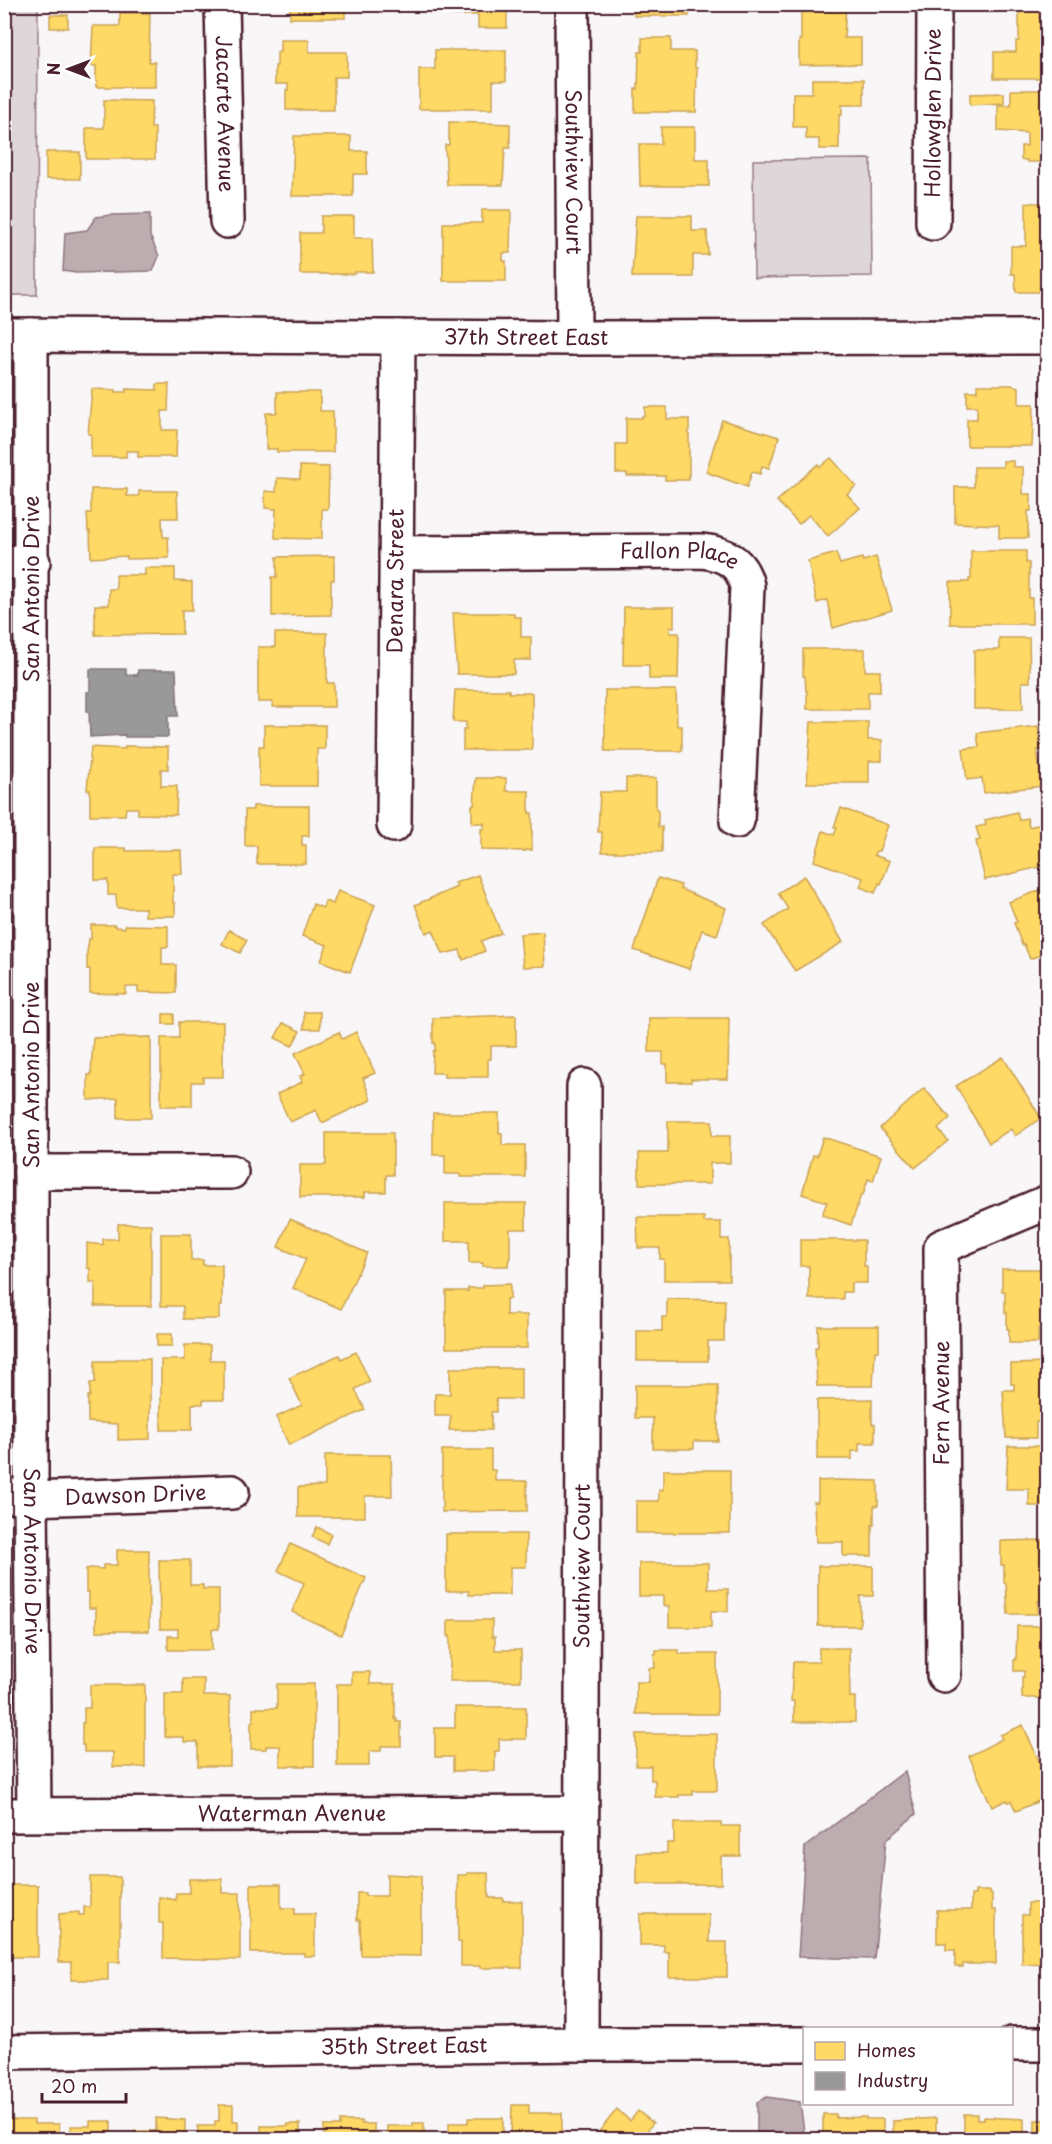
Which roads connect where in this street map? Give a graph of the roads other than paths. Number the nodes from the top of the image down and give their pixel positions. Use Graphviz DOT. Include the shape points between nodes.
graph roads {
  1 [pos="222,4"];
  2 [pos="572,4"];
  3 [pos="934,4"];
  4 [pos="227,221"];
  5 [pos="933,223"];
  6 [pos="18,335"];
  7 [pos="398,336"];
  8 [pos="1047,337"];
  9 [pos="574,338"];
  10 [pos="396,553"];
  11 [pos="19,562"];
  12 [pos="737,821"];
  13 [pos="394,825"];
  14 [pos="584,1086"];
  15 [pos="31,1172"];
  16 [pos="231,1172"];
  17 [pos="1047,1202"];
  18 [pos="232,1492"];
  19 [pos="18,1497"];
  20 [pos="944,1675"];
  21 [pos="580,1813"];
  22 [pos="19,1814"];
  23 [pos="581,2044"];
  24 [pos="803,2044"];
  25 [pos="1013,2044"];
  26 [pos="1047,2044"];
  27 [pos="4,2052"];
  1 -- 4 [label="street, Jacarte Avenue"];
  2 -- 9 [label="street, Southview Court"];
  3 -- 5 [label="street, Hollowglen Drive"];
  6 -- 7 [label="street, 37th Street East"];
  6 -- 11 [label="street, San Antonio Drive"];
  7 -- 9 [label="street, 37th Street East"];
  7 -- 10 [label="street, Denara Street"];
  8 -- 9 [label="street, 37th Street East"];
  10 -- 12 [label="street, Fallon Place" via="701,551 727,556 738,565 747,586"];
  10 -- 13 [label="street, Denara Street"];
  11 -- 15 [label="street, San Antonio Drive"];
  14 -- 21 [label="street, Southview Court"];
  15 -- 16 [label="street"];
  15 -- 19 [label="street, San Antonio Drive"];
  17 -- 20 [label="street, Fern Avenue" via="941,1247"];
  18 -- 19 [label="street, Dawson Drive"];
  19 -- 22 [label="street, San Antonio Drive"];
  21 -- 22 [label="street, Waterman Avenue"];
  21 -- 23 [label="street, Southview Court"];
  23 -- 24 [label="street, 35th Street East"];
  23 -- 27 [label="street, 35th Street East"];
  25 -- 26 [label="street"];
}
